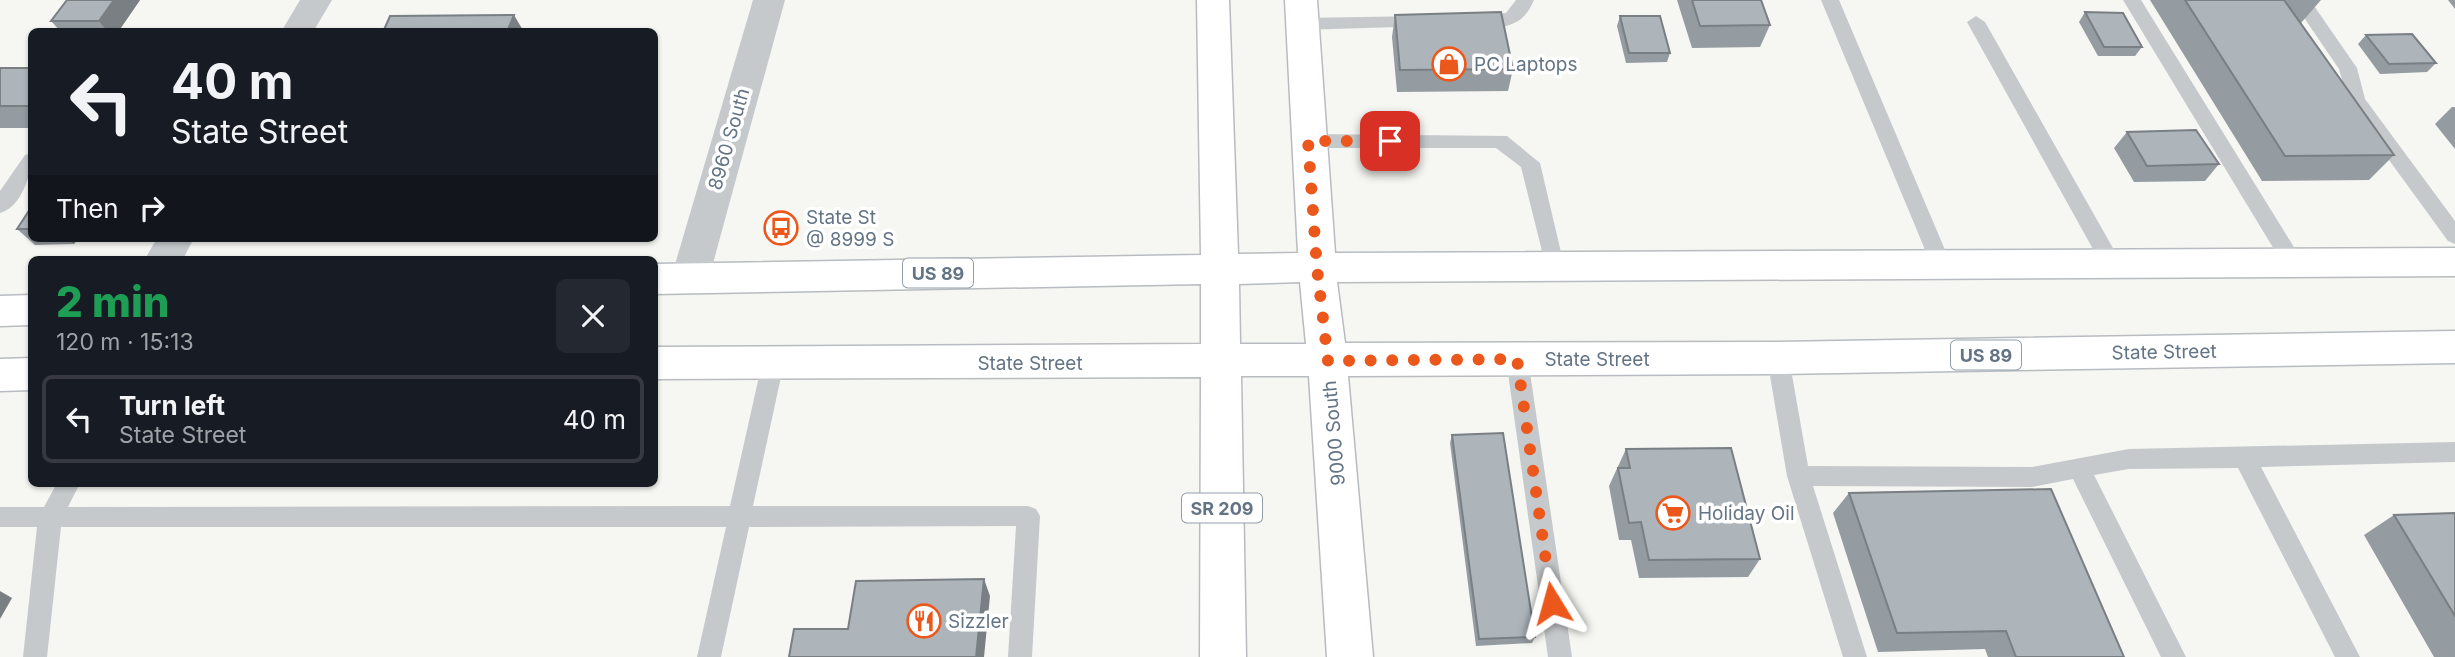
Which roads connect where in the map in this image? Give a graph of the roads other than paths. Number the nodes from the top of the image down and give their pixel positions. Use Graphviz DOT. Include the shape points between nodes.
graph roads {
  1 [pos="316,0"];
  2 [pos="769,0"];
  3 [pos="1213,0"];
  4 [pos="1525,0"];
  5 [pos="1830,0"];
  6 [pos="2132,0"];
  7 [pos="2301,0"];
  8 [pos="1301,12"];
  9 [pos="1437,22"];
  10 [pos="1464,22"];
  11 [pos="1976,22"];
  12 [pos="299,28"];
  13 [pos="1308,141"];
  14 [pos="28,166"];
  15 [pos="0,206"];
  16 [pos="2455,236"];
  17 [pos="2455,262"];
  18 [pos="2293,263"];
  19 [pos="1941,264"];
  20 [pos="2111,264"];
  21 [pos="1553,265"];
  22 [pos="1317,268"];
  23 [pos="1222,270"];
  24 [pos="672,279"];
  25 [pos="28,310"];
  26 [pos="0,312"];
  27 [pos="2453,350"];
  28 [pos="1778,358"];
  29 [pos="1517,359"];
  30 [pos="1219,360"];
  31 [pos="1328,361"];
  32 [pos="658,363"];
  33 [pos="773,363"];
  34 [pos="0,374"];
  35 [pos="28,374"];
  36 [pos="2455,452"];
  37 [pos="2245,457"];
  38 [pos="2080,468"];
  39 [pos="1798,476"];
  40 [pos="67,487"];
  41 [pos="739,516"];
  42 [pos="0,517"];
  43 [pos="50,517"];
  44 [pos="35,657"];
  45 [pos="709,657"];
  46 [pos="1020,657"];
  47 [pos="1223,657"];
  48 [pos="1350,657"];
  49 [pos="1560,657"];
  50 [pos="1855,657"];
  51 [pos="2174,657"];
  52 [pos="2348,657"];
  1 -- 12 [label="street"];
  2 -- 24 [label="street, 8960 South"];
  3 -- 23 [label="main road, SR 209"];
  4 -- 10 [label="lane" via="1520,14 1510,20"];
  5 -- 19 [label="lane"];
  6 -- 18 [label="lane"];
  7 -- 16 [label="lane" via="2348,68 2356,100"];
  8 -- 9 [label="lane"];
  8 -- 13 [label="main road, 9000 South"];
  11 -- 20 [label="lane"];
  13 -- 21 [label="lane" via="1500,141 1530,163"];
  13 -- 22 [label="main road, 9000 South"];
  14 -- 15 [label="lane"];
  17 -- 18 [label="main road, US 89"];
  18 -- 20 [label="main road, US 89"];
  19 -- 20 [label="main road, US 89"];
  19 -- 21 [label="main road, US 89"];
  21 -- 22 [label="main road, US 89"];
  22 -- 23 [label="main road, US 89"];
  22 -- 31 [label="main road, 9000 South"];
  23 -- 24 [label="main road, US 89"];
  23 -- 30 [label="main road, SR 209"];
  25 -- 26 [label="main road"];
  27 -- 28 [label="main road, State Street / US 89"];
  28 -- 29 [label="main road, State Street / US 89"];
  28 -- 39 [label="lane"];
  29 -- 31 [label="main road, State Street / US 89"];
  29 -- 49 [label="lane"];
  30 -- 31 [label="main road, State Street / US 89"];
  30 -- 33 [label="main road, State Street / US 89"];
  30 -- 47 [label="main road, SR 209"];
  31 -- 48 [label="main road, 9000 South"];
  32 -- 33 [label="main road, State Street / US 89"];
  33 -- 41 [label="lane"];
  34 -- 35 [label="main road"];
  36 -- 37 [label="lane"];
  37 -- 38 [label="lane" via="2129,459"];
  37 -- 52 [label="lane"];
  38 -- 39 [label="lane" via="2032,477"];
  38 -- 51 [label="lane"];
  39 -- 50 [label="lane"];
  40 -- 43 [label="lane"];
  41 -- 43 [label="lane"];
  41 -- 45 [label="lane"];
  41 -- 46 [label="lane" via="1028,516"];
  42 -- 43 [label="lane"];
  43 -- 44 [label="lane"];
}
